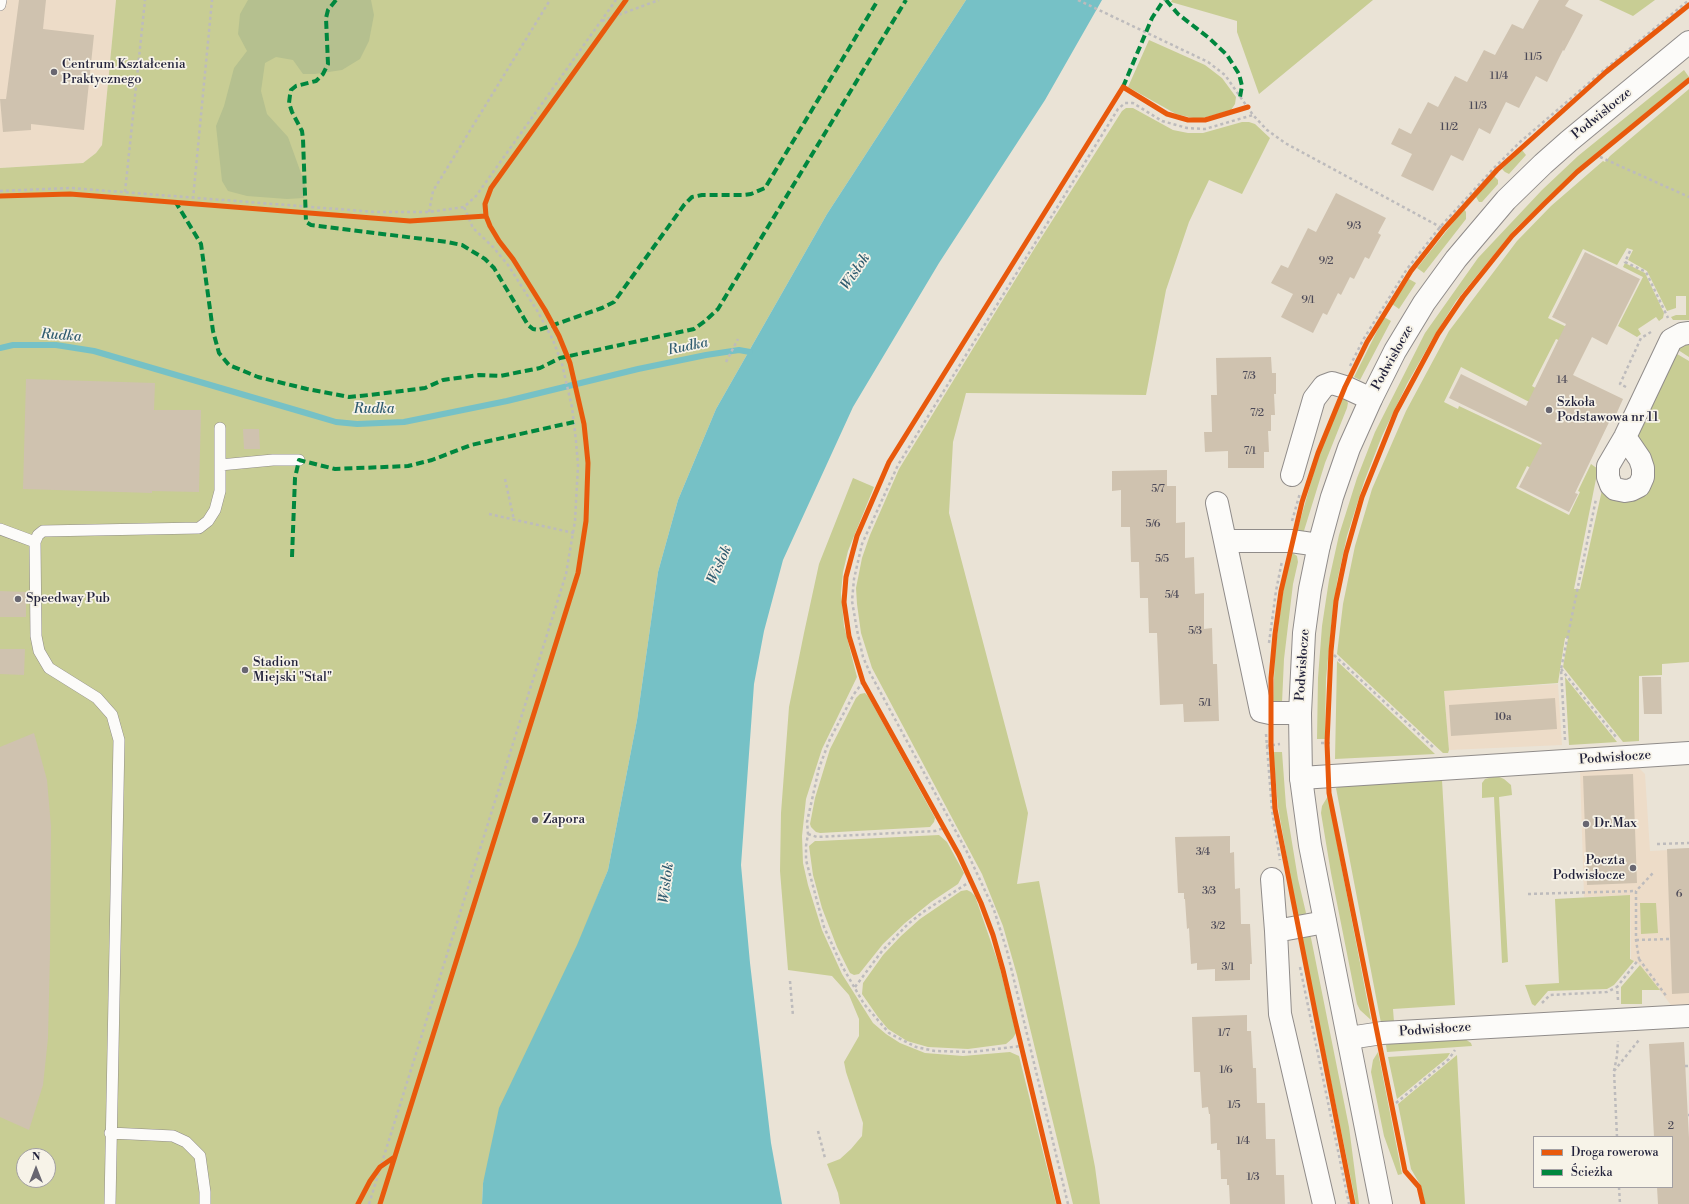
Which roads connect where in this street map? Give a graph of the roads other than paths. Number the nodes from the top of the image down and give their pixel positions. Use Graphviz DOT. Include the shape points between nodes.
graph roads {
  1 [pos="1,0"];
  2 [pos="0,4"];
  3 [pos="1689,42"];
  4 [pos="1680,329"];
  5 [pos="1371,399"];
  6 [pos="220,428"];
  7 [pos="1625,437"];
  8 [pos="299,460"];
  9 [pos="220,465"];
  10 [pos="1300,484"];
  11 [pos="1217,503"];
  12 [pos="0,529"];
  13 [pos="1226,541"];
  14 [pos="35,542"];
  15 [pos="1319,545"];
  16 [pos="1300,713"];
  17 [pos="1689,753"];
  18 [pos="1301,778"];
  19 [pos="1280,869"];
  20 [pos="1325,922"];
  21 [pos="1276,931"];
  22 [pos="1670,1017"];
  23 [pos="1349,1038"];
  24 [pos="110,1133"];
  25 [pos="110,1204"];
  26 [pos="205,1204"];
  27 [pos="1324,1204"];
  28 [pos="1380,1204"];
  1 -- 2 [label="lane"];
  3 -- 5 [label="street, Podwisłocze" via="1562,146 1489,220 1456,259 1424,304 1395,351"];
  4 -- 7 [label="street" via="1682,334 1671,340"];
  5 -- 10 [label="street" via="1343,386 1332,383 1324,386 1314,399"];
  5 -- 15 [label="street, Podwisłocze" via="1349,448"];
  6 -- 9 [label="lane"];
  8 -- 9 [label="lane"];
  9 -- 14 [label="lane" via="220,491 215,510 208,521 199,528 43,531"];
  11 -- 13 [label="street"];
  12 -- 14 [label="lane"];
  13 -- 15 [label="street" via="1289,541"];
  13 -- 16 [label="street" via="1261,711"];
  14 -- 24 [label="lane" via="36,636 39,651 48,668 97,698 112,715 119,740"];
  15 -- 16 [label="street, Podwisłocze" via="1304,633"];
  16 -- 18 [label="street, Podwisłocze"];
  17 -- 18 [label="street, Podwisłocze"];
  18 -- 20 [label="street, Podwisłocze" via="1310,845"];
  19 -- 21 [label="street"];
  20 -- 21 [label="street"];
  20 -- 23 [label="street, Podwisłocze"];
  21 -- 27 [label="street" via="1280,1014"];
  22 -- 23 [label="street, Podwisłocze" via="1382,1033"];
  23 -- 28 [label="street, Podwisłocze"];
  24 -- 25 [label="lane"];
  24 -- 26 [label="lane" via="173,1136 186,1142 200,1156"];
}
